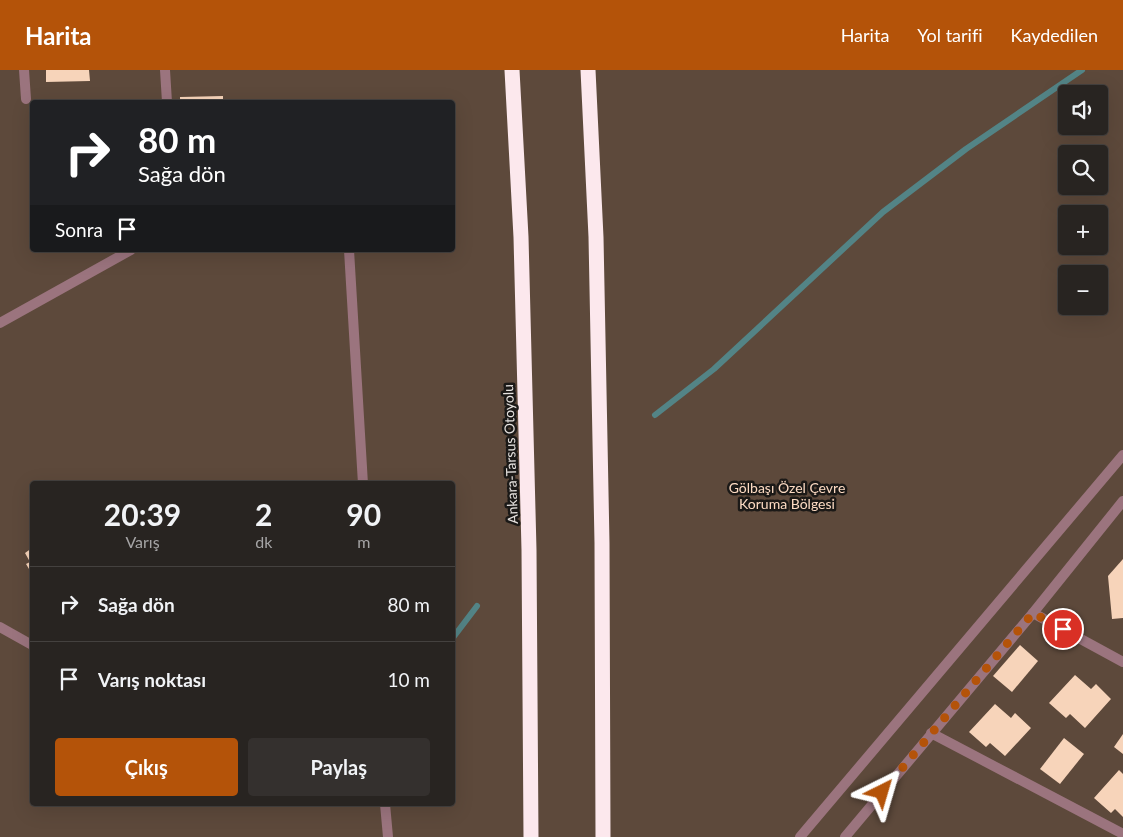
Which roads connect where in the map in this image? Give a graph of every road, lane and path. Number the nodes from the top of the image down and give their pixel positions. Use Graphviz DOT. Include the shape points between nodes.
graph roads {
  1 [pos="24,70"];
  2 [pos="165,70"];
  3 [pos="512,70"];
  4 [pos="588,70"];
  5 [pos="26,100"];
  6 [pos="167,100"];
  7 [pos="127,252"];
  8 [pos="349,252"];
  9 [pos="0,323"];
  10 [pos="1123,455"];
  11 [pos="363,481"];
  12 [pos="1123,501"];
  13 [pos="1033,613"];
  14 [pos="0,626"];
  15 [pos="30,644"];
  16 [pos="1123,662"];
  17 [pos="931,733"];
  18 [pos="385,806"];
  19 [pos="1123,834"];
  20 [pos="388,837"];
  21 [pos="531,837"];
  22 [pos="603,837"];
  23 [pos="800,837"];
  24 [pos="845,837"];
  1 -- 5 [label="street"];
  2 -- 6 [label="street"];
  3 -- 21 [label="highway, Ankara-Tarsus Otoyolu" via="529,550"];
  4 -- 22 [label="highway" via="598,326"];
  7 -- 9 [label="street"];
  8 -- 11 [label="street"];
  10 -- 23 [label="street"];
  12 -- 13 [label="street"];
  13 -- 16 [label="street"];
  13 -- 17 [label="street"];
  14 -- 15 [label="street"];
  17 -- 19 [label="street"];
  17 -- 24 [label="street"];
  18 -- 20 [label="street"];
}
